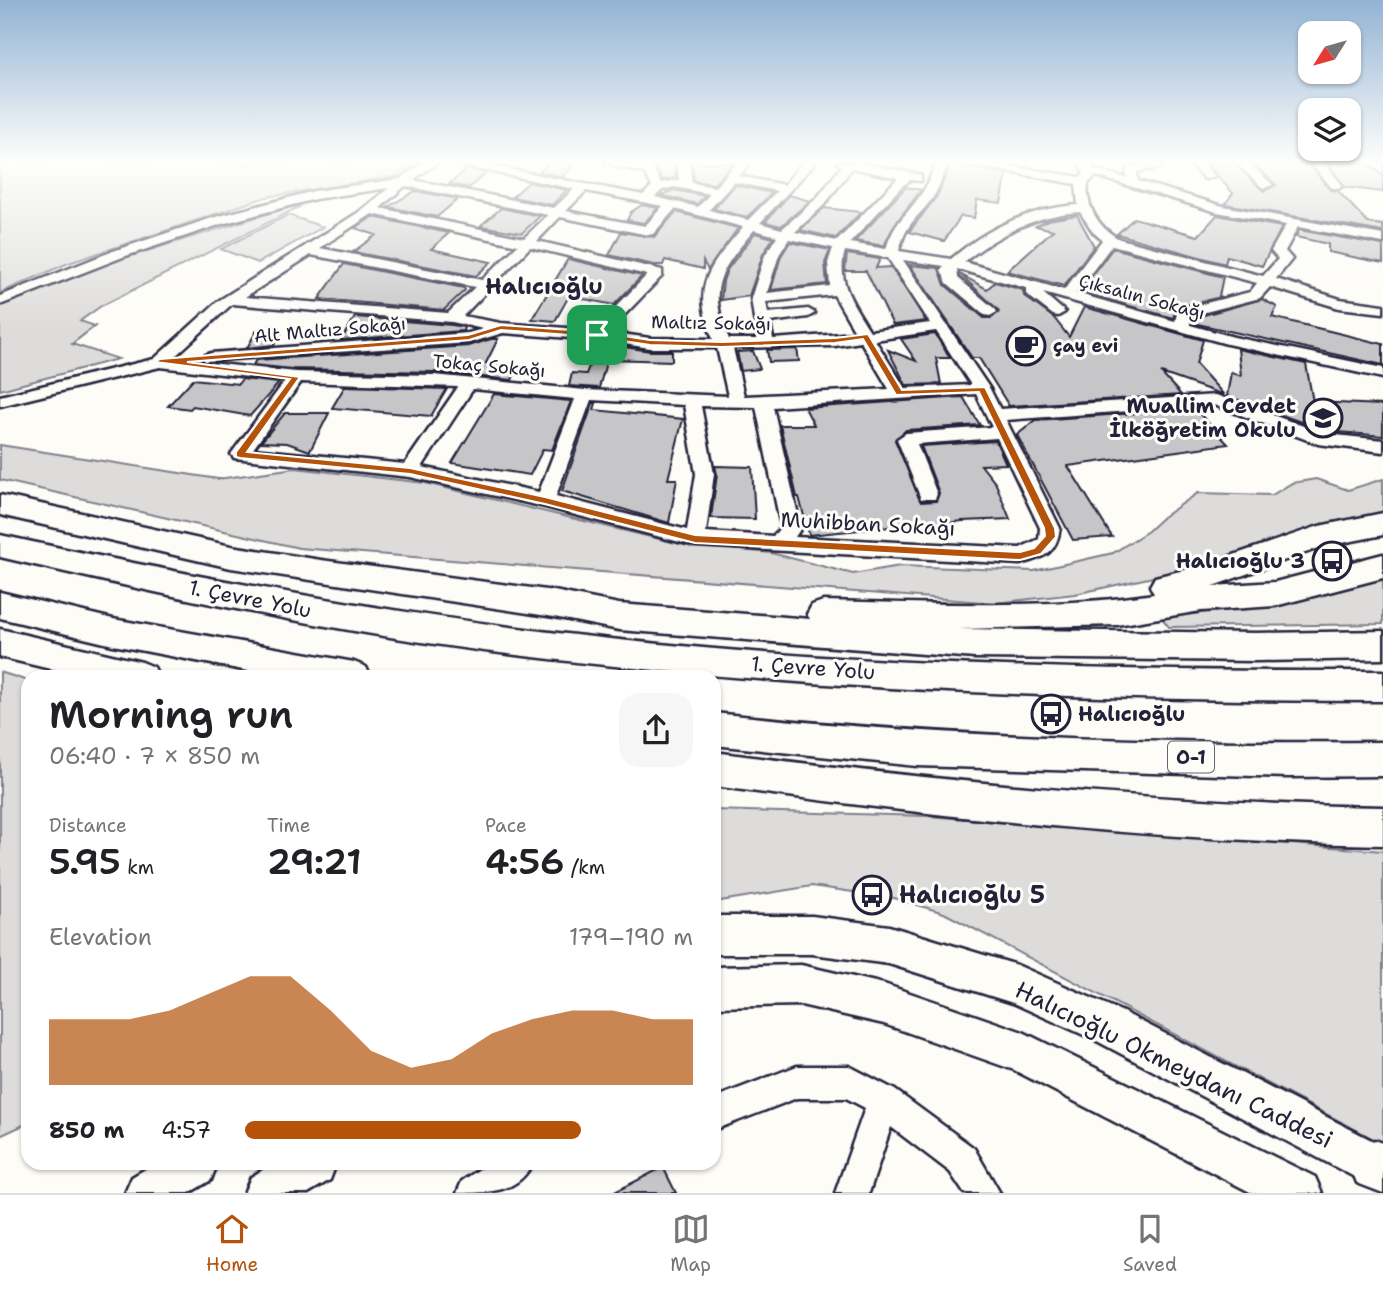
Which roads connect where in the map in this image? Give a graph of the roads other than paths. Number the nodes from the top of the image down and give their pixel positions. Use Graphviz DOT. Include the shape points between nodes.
graph roads {
  1 [pos="226,219"];
  2 [pos="357,219"];
  3 [pos="412,219"];
  4 [pos="550,219"];
  5 [pos="580,219"];
  6 [pos="659,219"];
  7 [pos="732,219"];
  8 [pos="755,219"];
  9 [pos="802,219"];
  10 [pos="865,219"];
  11 [pos="917,219"];
  12 [pos="1029,219"];
  13 [pos="1090,219"];
  14 [pos="1267,219"];
  15 [pos="753,224"];
  16 [pos="1293,224"];
  17 [pos="785,234"];
  18 [pos="907,237"];
  19 [pos="1110,239"];
  20 [pos="1383,239"];
  21 [pos="529,243"];
  22 [pos="840,246"];
  23 [pos="308,250"];
  24 [pos="892,254"];
  25 [pos="954,264"];
  26 [pos="1269,282"];
  27 [pos="485,285"];
  28 [pos="1024,285"];
  29 [pos="838,290"];
  30 [pos="1066,297"];
  31 [pos="758,298"];
  32 [pos="231,300"];
  33 [pos="0,301"];
  34 [pos="1383,309"];
  35 [pos="990,312"];
  36 [pos="1058,312"];
  37 [pos="808,313"];
  38 [pos="452,318"];
  39 [pos="761,318"];
  40 [pos="941,326"];
  41 [pos="1182,327"];
  42 [pos="501,328"];
  43 [pos="597,335"];
  44 [pos="865,336"];
  45 [pos="766,344"];
  46 [pos="722,345"];
  47 [pos="160,362"];
  48 [pos="1383,373"];
  49 [pos="296,377"];
  50 [pos="468,383"];
  51 [pos="982,389"];
  52 [pos="899,393"];
  53 [pos="586,395"];
  54 [pos="692,400"];
  55 [pos="0,401"];
  56 [pos="737,401"];
  57 [pos="763,402"];
  58 [pos="998,423"];
  59 [pos="1383,446"];
  60 [pos="410,471"];
  61 [pos="928,494"];
  62 [pos="545,500"];
  63 [pos="0,505"];
  64 [pos="1383,524"];
  65 [pos="695,539"];
  66 [pos="780,541"];
  67 [pos="0,545"];
  68 [pos="1383,566"];
  69 [pos="554,604"];
  70 [pos="0,605"];
  71 [pos="1038,614"];
  72 [pos="0,643"];
  73 [pos="1383,645"];
  74 [pos="40,653"];
  75 [pos="77,670"];
  76 [pos="112,670"];
  77 [pos="317,670"];
  78 [pos="1383,686"];
  79 [pos="721,730"];
  80 [pos="1383,759"];
  81 [pos="721,770"];
  82 [pos="1383,826"];
  83 [pos="721,935"];
  84 [pos="721,988"];
  85 [pos="884,1101"];
  86 [pos="721,1111"];
  87 [pos="1380,1168"];
  88 [pos="185,1170"];
  89 [pos="304,1170"];
  90 [pos="507,1170"];
  91 [pos="1257,1182"];
  92 [pos="148,1193"];
  93 [pos="267,1193"];
  94 [pos="474,1193"];
  95 [pos="852,1193"];
  96 [pos="983,1193"];
  97 [pos="1299,1193"];
  1 -- 33 [label="street" via="118,254"];
  2 -- 23 [label="street"];
  3 -- 21 [label="street"];
  4 -- 21 [label="street"];
  5 -- 6 [label="street" via="648,231"];
  7 -- 15 [label="street, Çıksalın Sokağı"];
  8 -- 15 [label="street"];
  9 -- 17 [label="street"];
  10 -- 22 [label="street"];
  11 -- 18 [label="street"];
  12 -- 25 [label="street"];
  13 -- 19 [label="street"];
  14 -- 16 [label="street"];
  15 -- 17 [label="street, Çıksalın Sokağı"];
  15 -- 46 [label="street" via="728,254 708,294"];
  16 -- 20 [label="street"];
  16 -- 26 [label="street" via="1278,251 1285,259"];
  17 -- 22 [label="street, Çıksalın Sokağı"];
  17 -- 31 [label="street" via="772,255"];
  18 -- 24 [label="street"];
  18 -- 25 [label="street"];
  19 -- 26 [label="street"];
  19 -- 30 [label="street"];
  21 -- 27 [label="street"];
  21 -- 43 [label="street" via="657,273"];
  22 -- 24 [label="street, Çıksalın Sokağı"];
  22 -- 29 [label="street" via="835,263"];
  23 -- 27 [label="street"];
  23 -- 32 [label="street"];
  24 -- 25 [label="street, Çıksalın Sokağı"];
  24 -- 40 [label="street, Muhibban Sokağı"];
  25 -- 28 [label="street, Çıksalın Sokağı"];
  25 -- 35 [label="street" via="948,270 952,280"];
  26 -- 34 [label="street" via="1347,306"];
  26 -- 41 [label="street" via="1255,295 1183,313"];
  27 -- 38 [label="street"];
  28 -- 30 [label="street, Çıksalın Sokağı"];
  28 -- 36 [label="street"];
  29 -- 31 [label="street"];
  29 -- 44 [label="street"];
  30 -- 41 [label="street, Çıksalın Sokağı"];
  31 -- 39 [label="street"];
  32 -- 38 [label="street, Maltız Sokağı"];
  32 -- 47 [label="street"];
  37 -- 39 [label="street"];
  38 -- 42 [label="street, Maltız Sokağı"];
  39 -- 45 [label="street"];
  40 -- 44 [label="street, Maltız Sokağı"];
  40 -- 51 [label="street, Muhibban Sokağı"];
  41 -- 48 [label="street, Çıksalın Sokağı"];
  42 -- 43 [label="street, Maltız Sokağı"];
  42 -- 47 [label="street, Alt Maltız Sokağı" via="469,338"];
  43 -- 46 [label="street, Maltız Sokağı" via="650,343"];
  44 -- 45 [label="street, Maltız Sokağı"];
  44 -- 52 [label="street"];
  45 -- 46 [label="street, Maltız Sokağı"];
  46 -- 56 [label="street"];
  47 -- 49 [label="street, Tokaç Sokağı"];
  47 -- 55 [label="street"];
  49 -- 50 [label="street, Tokaç Sokağı"];
  49 -- 60 [label="street, Muhibban Sokağı" via="240,454"];
  50 -- 53 [label="street, Tokaç Sokağı"];
  50 -- 60 [label="street"];
  51 -- 52 [label="street, Tokaç Sokağı"];
  51 -- 58 [label="street, Muhibban Sokağı"];
  52 -- 57 [label="street, Tokaç Sokağı"];
  53 -- 54 [label="street, Tokaç Sokağı"];
  53 -- 62 [label="street"];
  54 -- 56 [label="street, Tokaç Sokağı"];
  54 -- 65 [label="street" via="705,474"];
  56 -- 57 [label="street, Tokaç Sokağı"];
  57 -- 66 [label="street" via="791,528"];
  58 -- 59 [label="street" via="1216,400 1324,440"];
  58 -- 61 [label="street" via="906,439"];
  58 -- 66 [label="street, Muhibban Sokağı" via="1049,528 1048,542 1037,551 1020,556"];
  60 -- 62 [label="street, Muhibban Sokağı"];
  62 -- 65 [label="street, Muhibban Sokağı"];
  63 -- 69 [label="highway" via="232,557"];
  64 -- 71 [label="highway" via="1319,537 1181,583"];
  65 -- 66 [label="street, Muhibban Sokağı"];
  67 -- 78 [label="highway, 1. Çevre Yolu" via="290,607 545,645 971,679 1208,688"];
  68 -- 71 [label="highway" via="1275,594 1074,616"];
  69 -- 71 [label="highway" via="651,602 892,616"];
  69 -- 73 [label="highway" via="686,624 975,644"];
  70 -- 77 [label="highway" via="113,632"];
  72 -- 74 [label="highway"];
  74 -- 75 [label="highway"];
  74 -- 76 [label="highway"];
  79 -- 80 [label="highway, O-1" via="917,749"];
  81 -- 82 [label="highway" via="1075,812"];
  83 -- 87 [label="main road, Halıcıoğlu Okmeydanı Caddesi" via="812,935 889,945 1017,985 1109,1026"];
  84 -- 91 [label="main road" via="801,985 884,1004 1023,1053"];
  85 -- 86 [label="street" via="849,1082 797,1082"];
  85 -- 95 [label="street"];
  85 -- 96 [label="street" via="962,1160"];
  88 -- 92 [label="main road"];
  89 -- 93 [label="main road"];
  90 -- 94 [label="street"];
  91 -- 97 [label="main road"];
}
